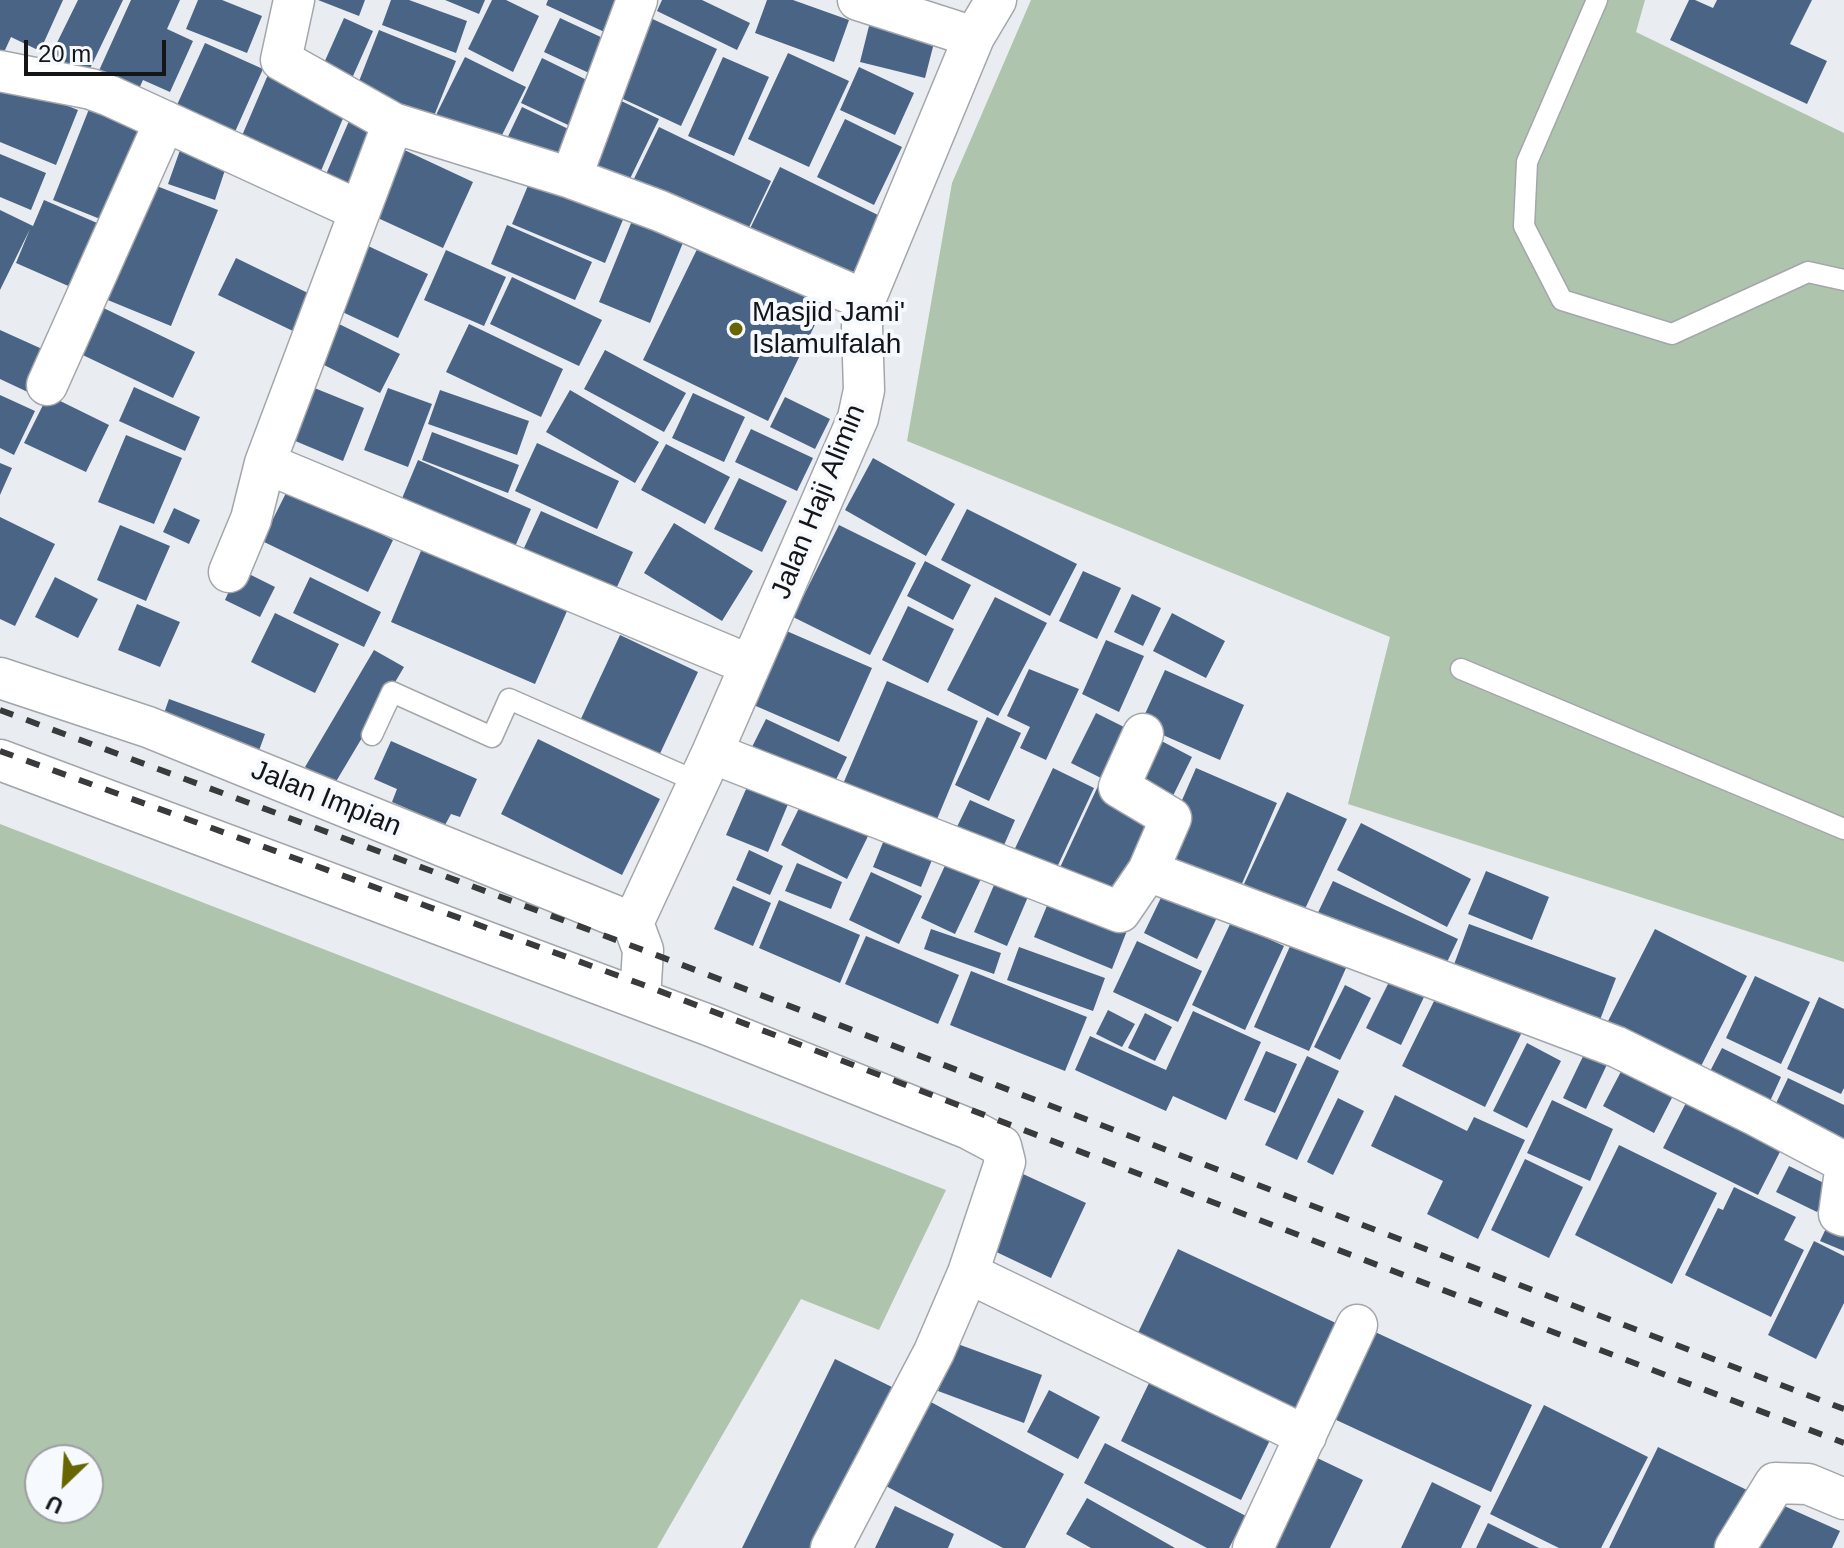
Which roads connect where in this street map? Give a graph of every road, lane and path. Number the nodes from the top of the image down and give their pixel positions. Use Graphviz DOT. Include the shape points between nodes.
graph roads {
  1 [pos="294,0"];
  2 [pos="637,0"];
  3 [pos="858,0"];
  4 [pos="996,0"];
  5 [pos="1597,0"];
  6 [pos="974,37"];
  7 [pos="0,71"];
  8 [pos="165,121"];
  9 [pos="393,123"];
  10 [pos="571,178"];
  11 [pos="360,211"];
  12 [pos="1844,280"];
  13 [pos="865,300"];
  14 [pos="47,385"];
  15 [pos="265,463"];
  16 [pos="229,572"];
  17 [pos="750,665"];
  18 [pos="1461,669"];
  19 [pos="0,678"];
  20 [pos="1143,734"];
  21 [pos="372,735"];
  22 [pos="0,760"];
  23 [pos="705,768"];
  24 [pos="1844,829"];
  25 [pos="1148,871"];
  26 [pos="637,916"];
  27 [pos="640,998"];
  28 [pos="1844,1162"];
  29 [pos="1844,1178"];
  30 [pos="1844,1216"];
  31 [pos="968,1273"];
  32 [pos="1357,1325"];
  33 [pos="1306,1436"];
  34 [pos="1844,1499"];
  35 [pos="831,1548"];
  36 [pos="1253,1548"];
  37 [pos="1735,1548"];
  1 -- 9 [label="street" via="281,60"];
  2 -- 10 [label="street"];
  3 -- 6 [label="street"];
  4 -- 6 [label="street, Jalan Haji Alimin"];
  5 -- 12 [label="lane" via="1527,162 1524,226 1562,300 1672,334 1808,272"];
  6 -- 13 [label="street, Jalan Haji Alimin"];
  7 -- 8 [label="street" via="91,89"];
  8 -- 11 [label="street"];
  8 -- 14 [label="street"];
  9 -- 10 [label="street"];
  9 -- 11 [label="street"];
  10 -- 13 [label="street"];
  11 -- 15 [label="street"];
  13 -- 17 [label="street, Jalan Haji Alimin" via="864,390 858,418"];
  15 -- 16 [label="street" via="251,519"];
  15 -- 17 [label="street"];
  17 -- 23 [label="street, Jalan Haji Alimin"];
  18 -- 24 [label="lane"];
  19 -- 26 [label="street, Jalan Impian" via="148,727"];
  20 -- 25 [label="street" via="1119,787 1171,818"];
  21 -- 23 [label="lane" via="392,692 492,737 509,699"];
  22 -- 27 [label="street"];
  23 -- 25 [label="street" via="1120,912"];
  23 -- 26 [label="street, Jalan Haji Alimin"];
  25 -- 28 [label="street" via="1617,1047"];
  26 -- 27 [label="street" via="643,950"];
  27 -- 31 [label="street" via="1001,1146 1003,1173"];
  29 -- 30 [label="street" via="1839,1214"];
  31 -- 33 [label="street"];
  31 -- 35 [label="street" via="934,1352"];
  32 -- 33 [label="street"];
  33 -- 36 [label="street"];
  34 -- 37 [label="street" via="1808,1484 1775,1483"];
}
